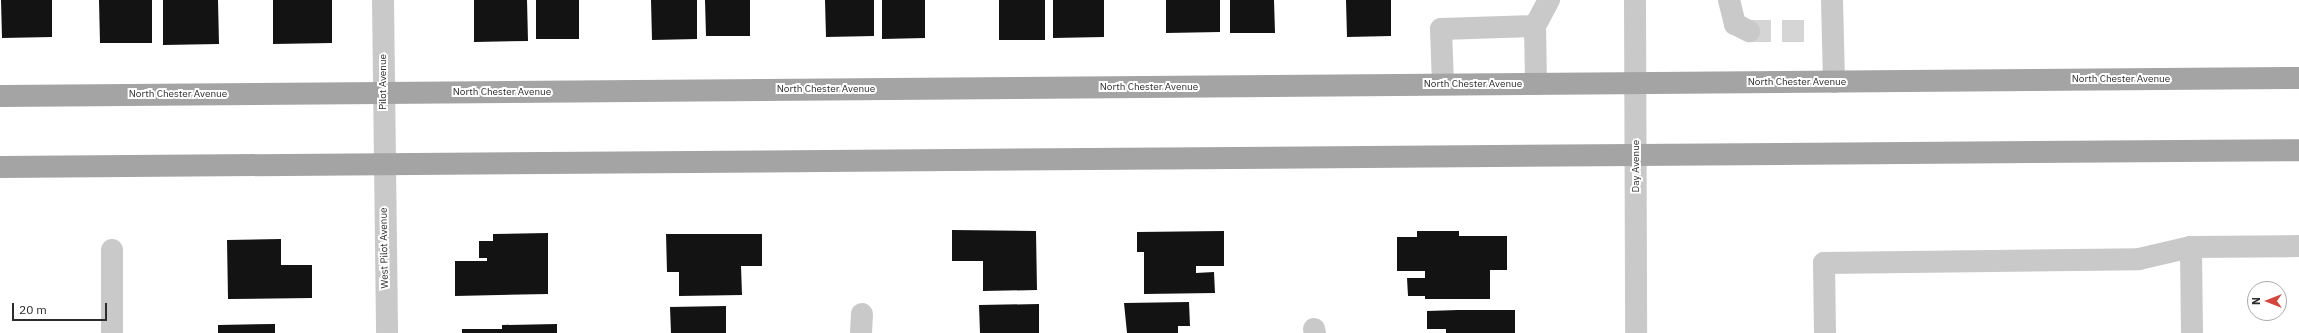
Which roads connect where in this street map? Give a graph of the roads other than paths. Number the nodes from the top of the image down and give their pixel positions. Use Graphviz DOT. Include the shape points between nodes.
graph roads {
  1 [pos="383,0"];
  2 [pos="1549,0"];
  3 [pos="1635,0"];
  4 [pos="1729,0"];
  5 [pos="1832,0"];
  6 [pos="1535,26"];
  7 [pos="1749,31"];
  8 [pos="2299,78"];
  9 [pos="1834,82"];
  10 [pos="1636,83"];
  11 [pos="1443,84"];
  12 [pos="1536,84"];
  13 [pos="383,92"];
  14 [pos="0,96"];
  15 [pos="2299,150"];
  16 [pos="1636,154"];
  17 [pos="383,164"];
  18 [pos="0,167"];
  19 [pos="2299,246"];
  20 [pos="2191,247"];
  21 [pos="112,250"];
  22 [pos="112,333"];
  23 [pos="386,333"];
  24 [pos="1636,333"];
  25 [pos="1825,333"];
  26 [pos="2192,333"];
  1 -- 13 [label="street, Pilot Avenue"];
  2 -- 6 [label="street"];
  3 -- 10 [label="street, Day Avenue"];
  4 -- 7 [label="street" via="1735,24"];
  5 -- 9 [label="street" via="1824,31"];
  6 -- 11 [label="street" via="1442,29"];
  6 -- 12 [label="street"];
  8 -- 9 [label="main road, North Chester Avenue"];
  9 -- 10 [label="main road, North Chester Avenue"];
  10 -- 12 [label="main road, North Chester Avenue"];
  10 -- 16 [label="street, Day Avenue"];
  11 -- 12 [label="main road, North Chester Avenue"];
  11 -- 13 [label="main road, North Chester Avenue"];
  13 -- 14 [label="main road, North Chester Avenue"];
  13 -- 17 [label="street, Pilot Avenue"];
  15 -- 16 [label="main road"];
  16 -- 17 [label="main road"];
  16 -- 24 [label="street, Day Avenue"];
  17 -- 18 [label="main road"];
  17 -- 23 [label="street, West Pilot Avenue"];
  19 -- 20 [label="street"];
  20 -- 25 [label="street" via="2139,259 1824,263"];
  20 -- 26 [label="street"];
  21 -- 22 [label="street"];
}
